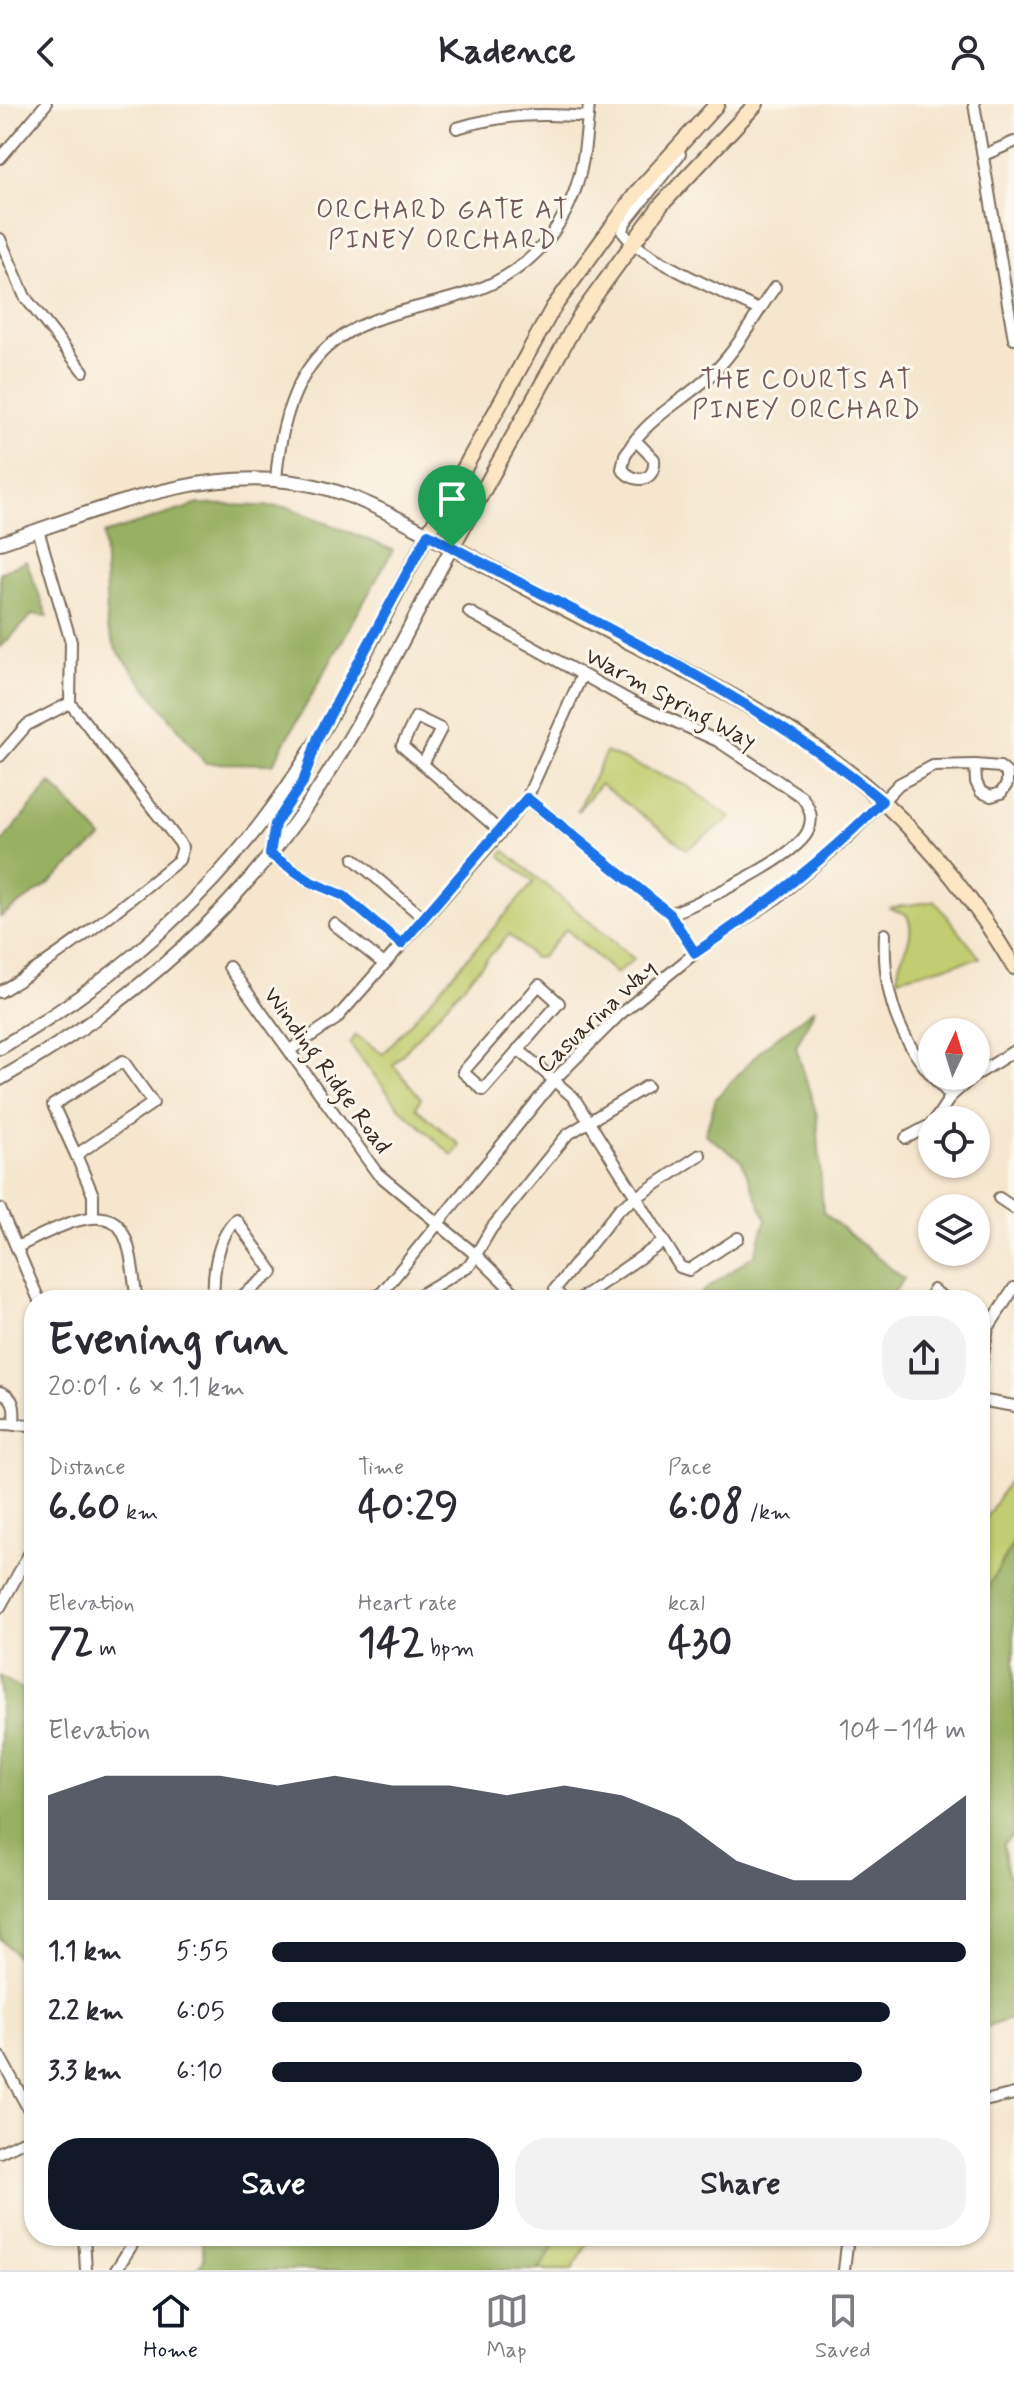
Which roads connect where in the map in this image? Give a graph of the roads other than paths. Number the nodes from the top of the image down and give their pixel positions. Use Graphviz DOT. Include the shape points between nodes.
graph roads {
  1 [pos="46,104"];
  2 [pos="589,104"];
  3 [pos="717,104"];
  4 [pos="756,104"];
  5 [pos="974,104"];
  6 [pos="588,117"];
  7 [pos="457,128"];
  8 [pos="691,131"];
  9 [pos="1014,142"];
  10 [pos="984,155"];
  11 [pos="0,158"];
  12 [pos="0,239"];
  13 [pos="632,243"];
  14 [pos="775,287"];
  15 [pos="759,310"];
  16 [pos="1014,339"];
  17 [pos="83,371"];
  18 [pos="635,440"];
  19 [pos="276,480"];
  20 [pos="38,530"];
  21 [pos="428,534"];
  22 [pos="0,543"];
  23 [pos="452,547"];
  24 [pos="469,612"];
  25 [pos="582,675"];
  26 [pos="70,703"];
  27 [pos="318,737"];
  28 [pos="0,756"];
  29 [pos="423,764"];
  30 [pos="975,765"];
  31 [pos="527,798"];
  32 [pos="882,801"];
  33 [pos="501,832"];
  34 [pos="270,854"];
  35 [pos="354,859"];
  36 [pos="670,914"];
  37 [pos="425,919"];
  38 [pos="334,924"];
  39 [pos="885,934"];
  40 [pos="401,944"];
  41 [pos="695,953"];
  42 [pos="384,964"];
  43 [pos="229,967"];
  44 [pos="1014,967"];
  45 [pos="0,992"];
  46 [pos="0,1048"];
  47 [pos="518,1049"];
  48 [pos="290,1050"];
  49 [pos="1014,1051"];
  50 [pos="990,1066"];
  51 [pos="0,1079"];
  52 [pos="555,1079"];
  53 [pos="647,1086"];
  54 [pos="958,1090"];
  55 [pos="951,1096"];
  56 [pos="944,1106"];
  57 [pos="587,1123"];
  58 [pos="918,1131"];
  59 [pos="906,1138"];
  60 [pos="76,1155"];
  61 [pos="700,1155"];
  62 [pos="999,1198"];
  63 [pos="634,1199"];
  64 [pos="1014,1208"];
  65 [pos="0,1209"];
  66 [pos="93,1217"];
  67 [pos="438,1222"];
  68 [pos="738,1238"];
  69 [pos="663,1242"];
  70 [pos="17,1247"];
  71 [pos="476,1255"];
  72 [pos="1014,1288"];
  73 [pos="35,1290"];
  74 [pos="135,1290"];
  75 [pos="213,1290"];
  76 [pos="250,1290"];
  77 [pos="384,1290"];
  78 [pos="428,1290"];
  79 [pos="512,1290"];
  80 [pos="556,1290"];
  81 [pos="593,1290"];
  82 [pos="990,1318"];
  83 [pos="0,1392"];
  84 [pos="990,1402"];
  85 [pos="1014,1406"];
  86 [pos="0,1424"];
  87 [pos="14,1425"];
  88 [pos="24,1425"];
  89 [pos="24,1563"];
  90 [pos="0,1607"];
  91 [pos="0,2057"];
  92 [pos="1014,2094"];
  93 [pos="990,2100"];
  94 [pos="24,2101"];
  95 [pos="24,2141"];
  96 [pos="0,2152"];
  97 [pos="85,2246"];
  98 [pos="131,2246"];
  99 [pos="847,2246"];
  100 [pos="86,2270"];
  101 [pos="116,2270"];
  102 [pos="844,2270"];
  1 -- 11 [label="street"];
  2 -- 6 [label="street"];
  3 -- 8 [label="main road"];
  4 -- 13 [label="main road"];
  5 -- 10 [label="street"];
  6 -- 7 [label="street" via="509,115"];
  6 -- 19 [label="street" via="583,161 570,204 543,246 520,267 470,295 363,322 329,345 293,393"];
  8 -- 13 [label="street" via="679,155 625,223 623,232"];
  8 -- 21 [label="main road" via="623,209 553,308"];
  9 -- 10 [label="street"];
  10 -- 16 [label="street"];
  12 -- 17 [label="street" via="25,297"];
  13 -- 15 [label="street"];
  13 -- 23 [label="main road" via="580,316"];
  14 -- 15 [label="street"];
  15 -- 18 [label="street" via="713,373 654,417"];
  19 -- 20 [label="street" via="174,488"];
  19 -- 21 [label="street" via="352,497"];
  20 -- 22 [label="street"];
  20 -- 26 [label="street" via="71,642"];
  21 -- 23 [label="main road"];
  21 -- 27 [label="street"];
  23 -- 32 [label="main road" via="766,715"];
  23 -- 34 [label="street" via="314,795"];
  24 -- 25 [label="street, Warm Spring Way"];
  25 -- 31 [label="street"];
  25 -- 36 [label="street, Warm Spring Way" via="718,741 809,806 804,839 719,895"];
  26 -- 28 [label="street" via="27,725"];
  26 -- 45 [label="street" via="183,847 179,860 114,913 51,962"];
  27 -- 34 [label="street" via="303,782 275,824"];
  27 -- 46 [label="street" via="234,856 163,931 69,1006"];
  29 -- 29 [label="street" via="402,746 416,717 441,729"];
  29 -- 33 [label="street"];
  30 -- 32 [label="street, Casuarina Way" via="924,769"];
  31 -- 33 [label="street"];
  31 -- 36 [label="street"];
  32 -- 41 [label="street, Casuarina Way" via="778,897"];
  32 -- 44 [label="main road" via="944,866"];
  33 -- 37 [label="street"];
  34 -- 40 [label="street" via="311,882 344,896"];
  34 -- 51 [label="street" via="220,912 139,987 82,1030"];
  35 -- 37 [label="street"];
  36 -- 41 [label="street"];
  37 -- 40 [label="street"];
  38 -- 42 [label="street"];
  39 -- 55 [label="street" via="888,996 897,1024 928,1074"];
  40 -- 42 [label="street"];
  41 -- 52 [label="street, Casuarina Way" via="619,1015"];
  42 -- 48 [label="street" via="336,1019"];
  43 -- 48 [label="street, Winding Ridge Road"];
  47 -- 47 [label="street" via="559,1003 539,985 463,1072 483,1090"];
  47 -- 52 [label="street"];
  48 -- 67 [label="street, Winding Ridge Road" via="377,1173"];
  49 -- 50 [label="street"];
  52 -- 57 [label="street" via="574,1098"];
  52 -- 67 [label="street, Casuarina Way"];
  53 -- 57 [label="street"];
  54 -- 55 [label="street"];
  55 -- 56 [label="street"];
  57 -- 63 [label="street"];
  57 -- 71 [label="street" via="567,1135"];
  58 -- 59 [label="street"];
  60 -- 60 [label="street" via="153,1103 123,1061 53,1105"];
  60 -- 66 [label="street" via="93,1195"];
  61 -- 63 [label="street"];
  62 -- 64 [label="street"];
  63 -- 69 [label="street"];
  63 -- 80 [label="street" via="619,1209"];
  65 -- 70 [label="street"];
  66 -- 70 [label="street"];
  66 -- 74 [label="street" via="123,1230"];
  67 -- 71 [label="street, Winding Ridge Road"];
  67 -- 77 [label="street, Casuarina Way"];
  68 -- 69 [label="street" via="689,1270 680,1267"];
  69 -- 81 [label="street"];
  70 -- 73 [label="street"];
  71 -- 78 [label="street" via="470,1265"];
  71 -- 79 [label="street, Winding Ridge Road"];
  72 -- 82 [label="street"];
  75 -- 76 [label="street" via="221,1246 236,1220 273,1272"];
  83 -- 87 [label="street" via="15,1406"];
  84 -- 85 [label="street"];
  86 -- 87 [label="street"];
  87 -- 88 [label="street"];
  89 -- 90 [label="street"];
  91 -- 94 [label="street"];
  92 -- 93 [label="street"];
  95 -- 96 [label="street"];
  97 -- 100 [label="street"];
  98 -- 101 [label="street"];
  99 -- 102 [label="street"];
}
